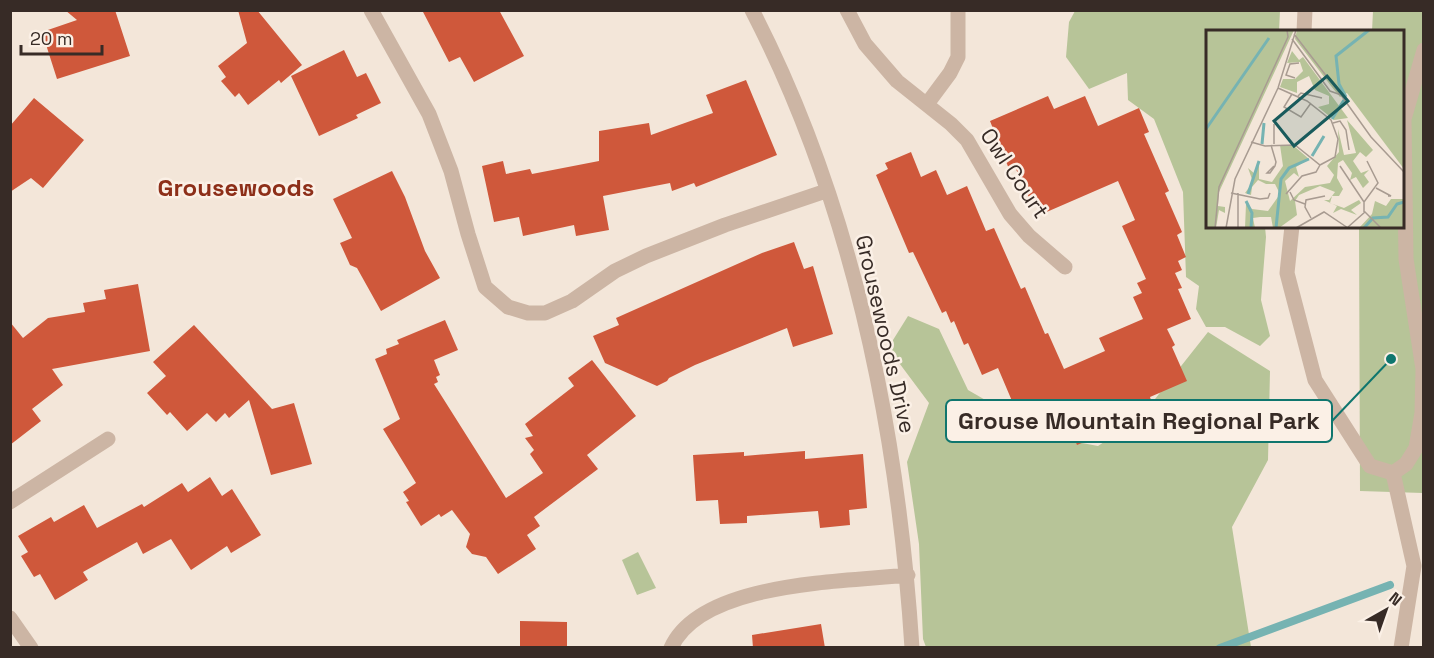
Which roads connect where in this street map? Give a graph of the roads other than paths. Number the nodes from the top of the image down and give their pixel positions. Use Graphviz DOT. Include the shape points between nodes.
graph roads {
  1 [pos="371,10"];
  2 [pos="752,10"];
  3 [pos="847,10"];
  4 [pos="958,10"];
  5 [pos="1305,10"];
  6 [pos="1304,30"];
  7 [pos="1424,50"];
  8 [pos="927,104"];
  9 [pos="826,191"];
  10 [pos="1292,228"];
  11 [pos="1065,267"];
  12 [pos="108,439"];
  13 [pos="1393,473"];
  14 [pos="10,502"];
  15 [pos="908,575"];
  16 [pos="10,618"];
  17 [pos="31,648"];
  18 [pos="671,648"];
  19 [pos="912,648"];
  20 [pos="1401,648"];
  1 -- 9 [label="street" via="429,114 452,171 485,287 508,307 545,313 646,256"];
  2 -- 9 [label="street, Grousewoods Drive" via="799,112"];
  3 -- 8 [label="street, Owl Court" via="865,44 897,81"];
  4 -- 8 [label="street" via="958,57"];
  5 -- 6 [label="street"];
  7 -- 13 [label="street" via="1404,119 1406,259 1423,369 1422,413 1416,448 1406,464"];
  8 -- 11 [label="street, Owl Court" via="967,140 1010,214 1029,237"];
  9 -- 15 [label="street, Grousewoods Drive" via="854,276 881,401"];
  10 -- 13 [label="street" via="1287,273 1316,380 1370,466"];
  12 -- 14 [label="street"];
  13 -- 20 [label="street" via="1414,566"];
  15 -- 18 [label="street" via="776,588 718,605 691,622"];
  15 -- 19 [label="street, Grousewoods Drive"];
  16 -- 17 [label="street"];
}
